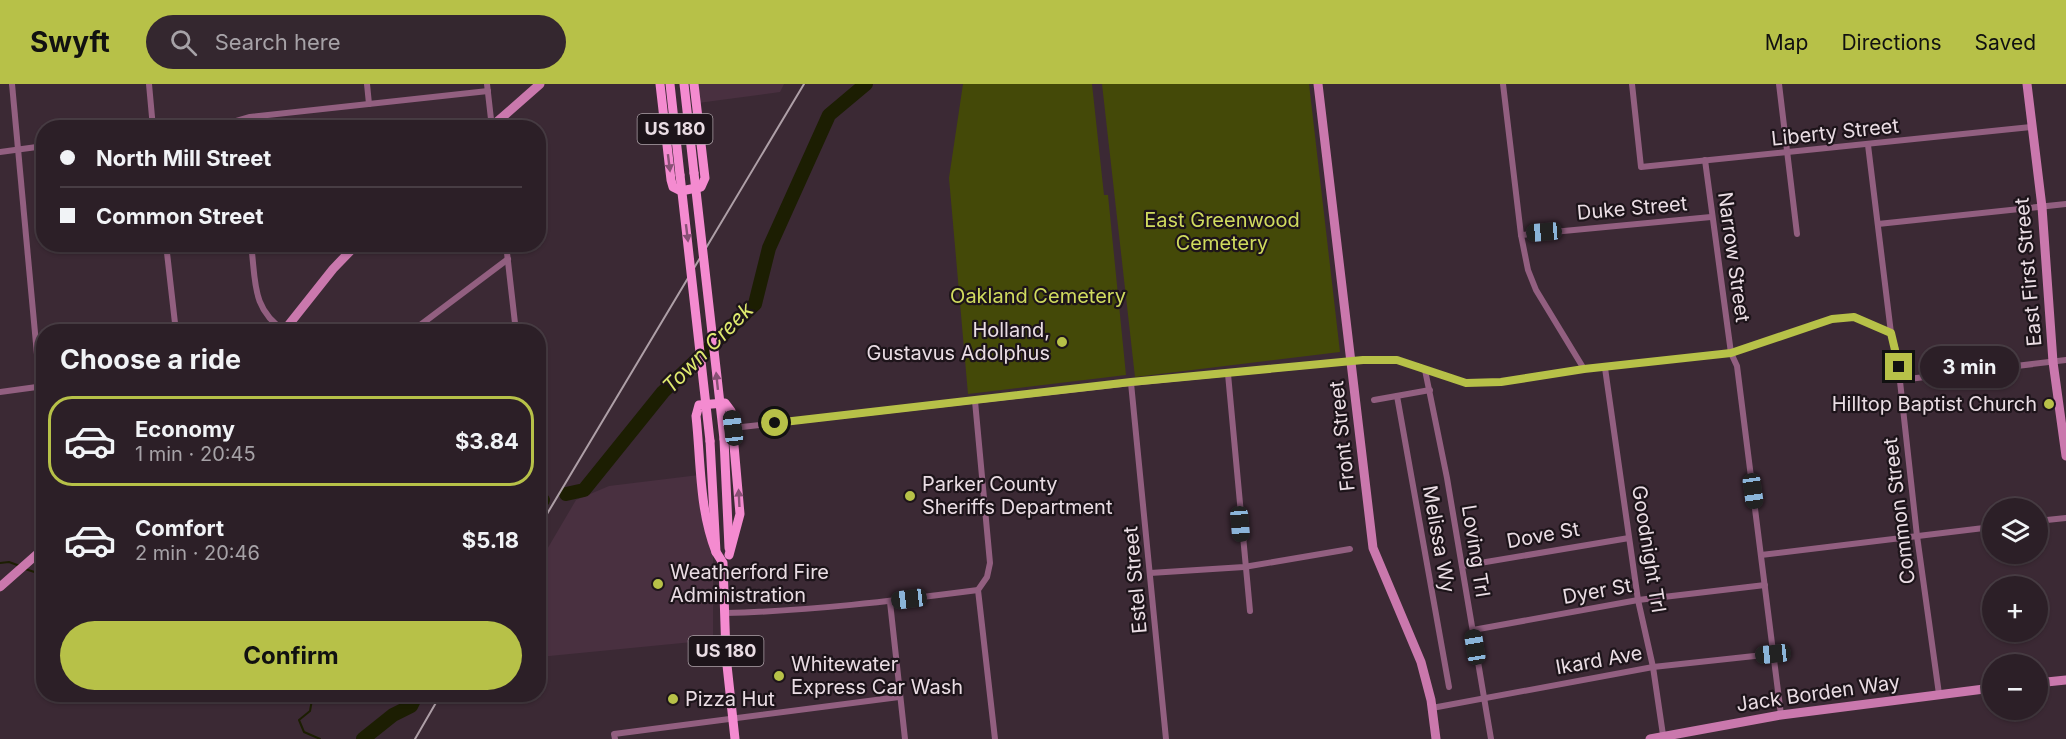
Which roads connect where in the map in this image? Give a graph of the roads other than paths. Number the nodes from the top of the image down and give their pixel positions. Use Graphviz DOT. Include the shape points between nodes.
graph roads {
  1 [pos="12,84"];
  2 [pos="148,84"];
  3 [pos="367,84"];
  4 [pos="540,84"];
  5 [pos="660,84"];
  6 [pos="670,84"];
  7 [pos="684,84"];
  8 [pos="694,84"];
  9 [pos="1318,84"];
  10 [pos="1503,84"];
  11 [pos="1632,84"];
  12 [pos="1779,84"];
  13 [pos="2027,84"];
  14 [pos="487,87"];
  15 [pos="369,104"];
  16 [pos="152,120"];
  17 [pos="244,120"];
  18 [pos="490,120"];
  19 [pos="499,120"];
  20 [pos="2031,127"];
  21 [pos="1868,145"];
  22 [pos="36,147"];
  23 [pos="18,150"];
  24 [pos="0,152"];
  25 [pos="1788,154"];
  26 [pos="1704,160"];
  27 [pos="2066,204"];
  28 [pos="2042,207"];
  29 [pos="1711,218"];
  30 [pos="1878,224"];
  31 [pos="1797,234"];
  32 [pos="1521,235"];
  33 [pos="167,252"];
  34 [pos="252,252"];
  35 [pos="349,252"];
  36 [pos="507,252"];
  37 [pos="508,259"];
  38 [pos="175,324"];
  39 [pos="276,324"];
  40 [pos="290,324"];
  41 [pos="422,324"];
  42 [pos="515,324"];
  43 [pos="36,328"];
  44 [pos="1891,333"];
  45 [pos="1731,353"];
  46 [pos="2066,360"];
  47 [pos="1352,361"];
  48 [pos="2054,362"];
  49 [pos="1605,368"];
  50 [pos="1584,369"];
  51 [pos="1425,370"];
  52 [pos="1228,374"];
  53 [pos="1900,380"];
  54 [pos="1131,382"];
  55 [pos="36,388"];
  56 [pos="1430,390"];
  57 [pos="0,392"];
  58 [pos="1397,396"];
  59 [pos="1374,400"];
  60 [pos="975,401"];
  61 [pos="733,428"];
  62 [pos="2066,456"];
  63 [pos="2066,518"];
  64 [pos="2048,520"];
  65 [pos="1982,528"];
  66 [pos="1917,536"];
  67 [pos="1629,538"];
  68 [pos="1350,549"];
  69 [pos="716,552"];
  70 [pos="36,555"];
  71 [pos="729,555"];
  72 [pos="1761,555"];
  73 [pos="723,563"];
  74 [pos="1462,566"];
  75 [pos="1244,567"];
  76 [pos="1150,573"];
  77 [pos="1765,585"];
  78 [pos="0,587"];
  79 [pos="978,590"];
  80 [pos="1638,600"];
  81 [pos="890,602"];
  82 [pos="1250,611"];
  83 [pos="724,613"];
  84 [pos="1473,630"];
  85 [pos="1773,654"];
  86 [pos="1653,667"];
  87 [pos="2066,680"];
  88 [pos="2048,682"];
  89 [pos="1449,687"];
  90 [pos="1982,689"];
  91 [pos="1939,694"];
  92 [pos="899,697"];
  93 [pos="1484,699"];
  94 [pos="1432,708"];
  95 [pos="1781,715"];
  96 [pos="732,721"];
  97 [pos="1663,735"];
  98 [pos="615,737"];
  99 [pos="735,739"];
  100 [pos="905,739"];
  101 [pos="995,739"];
  102 [pos="1166,739"];
  103 [pos="1436,739"];
  104 [pos="1491,739"];
  105 [pos="1650,739"];
  1 -- 23 [label="street"];
  2 -- 16 [label="street"];
  3 -- 15 [label="street"];
  4 -- 19 [label="street"];
  5 -- 8 [label="main road, one-way" via="671,180 673,187 681,191 701,188 705,178"];
  6 -- 69 [label="main road, US 180, one-way, bridge" via="710,441"];
  71 -- 7 [label="main road, US 180, one-way, bridge" via="724,440"];
  9 -- 47 [label="street, Front Street"];
  10 -- 32 [label="street"];
  11 -- 26 [label="street, Liberty Street" via="1641,166"];
  12 -- 25 [label="street"];
  13 -- 20 [label="street, East First Street"];
  14 -- 15 [label="street"];
  14 -- 18 [label="street"];
  15 -- 17 [label="street"];
  20 -- 21 [label="street, Liberty Street"];
  20 -- 28 [label="street, East First Street"];
  21 -- 25 [label="street, Liberty Street"];
  21 -- 30 [label="street, Common Street"];
  22 -- 23 [label="street"];
  23 -- 24 [label="street"];
  23 -- 43 [label="street"];
  25 -- 26 [label="street, Liberty Street"];
  25 -- 31 [label="street"];
  26 -- 29 [label="street, Narrow Street"];
  27 -- 28 [label="street"];
  28 -- 30 [label="street"];
  28 -- 48 [label="street, East First Street"];
  29 -- 32 [label="street, Duke Street"];
  29 -- 45 [label="street, Narrow Street"];
  30 -- 44 [label="street, Common Street"];
  32 -- 50 [label="street" via="1536,290"];
  33 -- 38 [label="street"];
  34 -- 39 [label="street" via="259,304"];
  35 -- 40 [label="street"];
  36 -- 37 [label="street"];
  37 -- 41 [label="street"];
  37 -- 42 [label="street"];
  44 -- 45 [label="street" via="1854,317 1832,319"];
  44 -- 53 [label="street, Common Street"];
  45 -- 49 [label="street"];
  45 -- 72 [label="street, Narrow Street" via="1737,366"];
  46 -- 48 [label="street"];
  47 -- 51 [label="street" via="1397,360"];
  47 -- 52 [label="street"];
  47 -- 94 [label="street, Front Street" via="1373,548 1421,662"];
  48 -- 53 [label="street"];
  48 -- 62 [label="street, East First Street"];
  49 -- 50 [label="street"];
  49 -- 67 [label="street, Goodnight Trl"];
  50 -- 51 [label="street" via="1501,382 1466,383"];
  51 -- 56 [label="street, Loving Trl"];
  52 -- 54 [label="street"];
  52 -- 75 [label="street"];
  53 -- 66 [label="street, Common Street"];
  54 -- 60 [label="street"];
  54 -- 76 [label="street, Estel Street"];
  55 -- 57 [label="street"];
  56 -- 58 [label="street"];
  56 -- 74 [label="street, Loving Trl"];
  58 -- 59 [label="street"];
  58 -- 89 [label="street, Melissa Wy"];
  60 -- 61 [label="street"];
  60 -- 79 [label="street" via="990,563"];
  61 -- 69 [label="main road" via="731,411 725,403 699,405 696,416 703,508"];
  71 -- 61 [label="main road, one-way" via="740,514"];
  63 -- 64 [label="street"];
  65 -- 66 [label="street"];
  66 -- 72 [label="street"];
  66 -- 91 [label="street, Common Street"];
  67 -- 74 [label="street, Dove St"];
  67 -- 80 [label="street, Goodnight Trl"];
  68 -- 75 [label="street"];
  69 -- 73 [label="main road, US 180"];
  70 -- 78 [label="street"];
  71 -- 73 [label="main road"];
  72 -- 77 [label="street, Narrow Street"];
  73 -- 83 [label="main road, US 180"];
  74 -- 84 [label="street, Loving Trl"];
  75 -- 76 [label="street"];
  75 -- 82 [label="street"];
  76 -- 102 [label="street, Estel Street"];
  77 -- 80 [label="street, Dyer St"];
  77 -- 85 [label="street, Narrow Street"];
  79 -- 81 [label="street"];
  79 -- 101 [label="street"];
  80 -- 84 [label="street, Dyer St"];
  80 -- 86 [label="street, Goodnight Trl"];
  81 -- 83 [label="street"];
  81 -- 92 [label="street"];
  83 -- 96 [label="main road, US 180"];
  84 -- 93 [label="street, Loving Trl"];
  85 -- 86 [label="street, Ikard Ave"];
  85 -- 95 [label="street, Narrow Street"];
  86 -- 93 [label="street, Ikard Ave"];
  86 -- 97 [label="street, Goodnight Trl"];
  87 -- 88 [label="street"];
  90 -- 91 [label="street, Jack Borden Way"];
  91 -- 95 [label="street, Jack Borden Way"];
  92 -- 96 [label="street"];
  92 -- 100 [label="street"];
  93 -- 94 [label="street, Ikard Ave"];
  93 -- 104 [label="street, Loving Trl"];
  94 -- 103 [label="street, Front Street"];
  95 -- 97 [label="street, Jack Borden Way"];
  96 -- 98 [label="street"];
  96 -- 99 [label="main road, US 180"];
  97 -- 105 [label="street, Jack Borden Way"];
}
